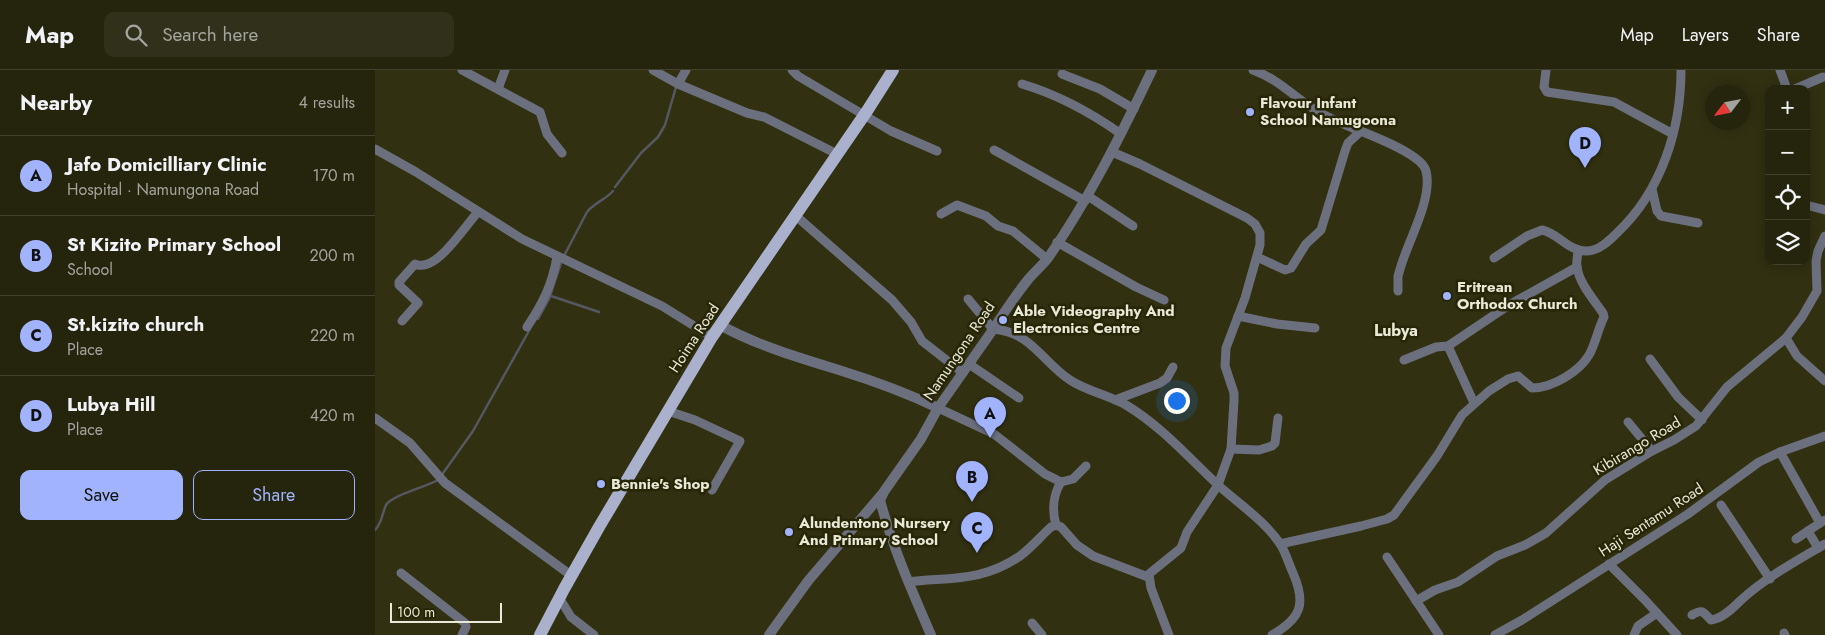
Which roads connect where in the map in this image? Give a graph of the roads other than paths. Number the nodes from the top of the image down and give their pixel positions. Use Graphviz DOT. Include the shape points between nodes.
graph roads {
  1 [pos="462,70"];
  2 [pos="505,70"];
  3 [pos="653,70"];
  4 [pos="686,70"];
  5 [pos="792,70"];
  6 [pos="893,70"];
  7 [pos="1152,70"];
  8 [pos="1253,70"];
  9 [pos="1546,70"];
  10 [pos="1681,70"];
  11 [pos="1779,70"];
  12 [pos="1062,74"];
  13 [pos="1823,77"];
  14 [pos="678,84"];
  15 [pos="1022,84"];
  16 [pos="1785,85"];
  17 [pos="1804,85"];
  18 [pos="498,89"];
  19 [pos="1133,109"];
  20 [pos="864,116"];
  21 [pos="1361,131"];
  22 [pos="1121,134"];
  23 [pos="1673,134"];
  24 [pos="375,149"];
  25 [pos="994,150"];
  26 [pos="937,151"];
  27 [pos="562,152"];
  28 [pos="1112,152"];
  29 [pos="837,154"];
  30 [pos="1652,189"];
  31 [pos="1087,198"];
  32 [pos="1810,206"];
  33 [pos="1825,210"];
  34 [pos="478,212"];
  35 [pos="941,214"];
  36 [pos="796,216"];
  37 [pos="1698,223"];
  38 [pos="1133,226"];
  39 [pos="1825,236"];
  40 [pos="1057,242"];
  41 [pos="1578,250"];
  42 [pos="557,257"];
  43 [pos="1257,257"];
  44 [pos="1494,258"];
  45 [pos="1047,259"];
  46 [pos="1577,266"];
  47 [pos="1398,291"];
  48 [pos="968,299"];
  49 [pos="1164,300"];
  50 [pos="1238,316"];
  51 [pos="402,321"];
  52 [pos="720,325"];
  53 [pos="527,327"];
  54 [pos="1315,328"];
  55 [pos="993,329"];
  56 [pos="712,337"];
  57 [pos="1786,338"];
  58 [pos="1448,346"];
  59 [pos="1650,359"];
  60 [pos="1404,360"];
  61 [pos="1173,366"];
  62 [pos="966,368"];
  63 [pos="1825,381"];
  64 [pos="1019,398"];
  65 [pos="1115,400"];
  66 [pos="1474,404"];
  67 [pos="938,408"];
  68 [pos="668,411"];
  69 [pos="375,418"];
  70 [pos="1278,418"];
  71 [pos="1702,420"];
  72 [pos="1628,422"];
  73 [pos="1825,436"];
  74 [pos="1231,449"];
  75 [pos="1651,451"];
  76 [pos="1780,452"];
  77 [pos="1086,466"];
  78 [pos="1061,482"];
  79 [pos="1219,485"];
  80 [pos="712,490"];
  81 [pos="883,493"];
  82 [pos="1721,505"];
  83 [pos="1822,522"];
  84 [pos="1056,525"];
  85 [pos="1808,531"];
  86 [pos="1795,539"];
  87 [pos="1280,544"];
  88 [pos="1821,546"];
  89 [pos="1387,557"];
  90 [pos="1609,564"];
  91 [pos="401,573"];
  92 [pos="571,576"];
  93 [pos="1148,578"];
  94 [pos="1770,579"];
  95 [pos="908,582"];
  96 [pos="560,599"];
  97 [pos="1416,601"];
  98 [pos="1657,612"];
  99 [pos="1692,615"];
  100 [pos="1031,623"];
  101 [pos="771,634"];
  102 [pos="461,635"];
  103 [pos="541,635"];
  104 [pos="594,635"];
  105 [pos="931,635"];
  106 [pos="1041,635"];
  107 [pos="1169,635"];
  108 [pos="1272,635"];
  109 [pos="1439,635"];
  110 [pos="1495,635"];
  111 [pos="1634,635"];
  112 [pos="1677,635"];
  1 -- 18 [label="street"];
  2 -- 18 [label="street"];
  3 -- 14 [label="street"];
  4 -- 14 [label="street"];
  5 -- 20 [label="street"];
  6 -- 20 [label="main road, Hoima Road"];
  7 -- 19 [label="street, Namungona Road"];
  8 -- 21 [label="street" via="1271,77 1313,109"];
  9 -- 23 [label="street" via="1544,87 1547,92 1614,102"];
  10 -- 23 [label="street"];
  11 -- 16 [label="street"];
  12 -- 19 [label="street" via="1100,89"];
  13 -- 17 [label="street"];
  14 -- 29 [label="street" via="764,117"];
  15 -- 22 [label="street" via="1061,97"];
  18 -- 27 [label="street" via="540,112 547,134"];
  19 -- 22 [label="street, Namungona Road"];
  20 -- 26 [label="street"];
  20 -- 29 [label="main road, Hoima Road"];
  21 -- 43 [label="street" via="1348,143 1321,230 1291,268 1285,270"];
  21 -- 47 [label="street" via="1417,160 1427,172 1425,197 1398,276"];
  22 -- 28 [label="street, Namungona Road"];
  23 -- 30 [label="street"];
  24 -- 34 [label="street"];
  25 -- 31 [label="street"];
  28 -- 31 [label="street, Namungona Road"];
  28 -- 43 [label="street" via="1255,224 1260,233"];
  29 -- 36 [label="main road, Hoima Road"];
  30 -- 37 [label="street" via="1661,216"];
  30 -- 41 [label="street" via="1641,208 1610,240 1593,250"];
  31 -- 38 [label="street"];
  31 -- 40 [label="street, Namungona Road"];
  32 -- 33 [label="street"];
  34 -- 42 [label="street"];
  34 -- 51 [label="street" via="436,259 424,266 415,264 399,282 418,303"];
  35 -- 45 [label="street" via="957,206 986,216 998,226 1013,231"];
  36 -- 52 [label="main road, Hoima Road"];
  36 -- 62 [label="street" via="892,300 922,341"];
  39 -- 57 [label="street, Kibirango Road" via="1816,261 1817,291 1803,318"];
  40 -- 45 [label="street, Namungona Road"];
  40 -- 49 [label="street"];
  41 -- 44 [label="street" via="1542,230"];
  41 -- 46 [label="street"];
  42 -- 53 [label="street" via="547,295"];
  42 -- 56 [label="street" via="662,306"];
  43 -- 50 [label="street"];
  45 -- 55 [label="street, Namungona Road" via="1028,279"];
  46 -- 58 [label="street" via="1509,305"];
  46 -- 66 [label="street" via="1603,315 1589,356 1558,381 1532,388 1515,376"];
  48 -- 55 [label="street"];
  50 -- 54 [label="street"];
  50 -- 74 [label="street" via="1224,359 1235,402"];
  52 -- 56 [label="main road, Hoima Road"];
  52 -- 67 [label="street" via="761,344 886,386"];
  55 -- 62 [label="street, Namungona Road"];
  55 -- 65 [label="street" via="1020,336 1068,379"];
  56 -- 68 [label="main road, Hoima Road"];
  57 -- 63 [label="street" via="1797,356"];
  57 -- 71 [label="street, Kibirango Road" via="1727,387"];
  58 -- 60 [label="street"];
  58 -- 66 [label="street"];
  59 -- 71 [label="street" via="1678,397"];
  61 -- 65 [label="street" via="1167,378 1160,383"];
  62 -- 64 [label="street"];
  62 -- 67 [label="street, Namungona Road"];
  65 -- 79 [label="street" via="1162,432"];
  66 -- 87 [label="street" via="1462,415 1394,515 1361,526"];
  67 -- 78 [label="street" via="994,434 1045,474"];
  67 -- 81 [label="street, Namungona Road" via="921,439"];
  68 -- 80 [label="street" via="740,441"];
  68 -- 92 [label="main road, Hoima Road"];
  69 -- 92 [label="street" via="410,443 445,484"];
  70 -- 74 [label="street" via="1275,442 1266,450"];
  71 -- 75 [label="street, Kibirango Road" via="1686,433"];
  72 -- 75 [label="street"];
  73 -- 76 [label="street, Haji Sentamu Road"];
  74 -- 79 [label="street"];
  75 -- 97 [label="street, Kibirango Road" via="1605,480 1547,533 1497,556 1458,582"];
  76 -- 83 [label="street"];
  76 -- 90 [label="street, Haji Sentamu Road" via="1759,462 1687,514"];
  77 -- 78 [label="street" via="1073,479"];
  78 -- 84 [label="street" via="1055,497"];
  79 -- 87 [label="street" via="1259,520"];
  79 -- 93 [label="street" via="1187,532 1181,548 1155,568"];
  81 -- 95 [label="street" via="880,500 885,521"];
  81 -- 101 [label="street, Namungona Road" via="808,581"];
  82 -- 94 [label="street"];
  83 -- 85 [label="street"];
  84 -- 93 [label="street" via="1093,556"];
  84 -- 95 [label="street" via="1002,567 971,577"];
  85 -- 86 [label="street"];
  85 -- 88 [label="street"];
  87 -- 108 [label="street" via="1295,578 1301,606 1293,618"];
  88 -- 94 [label="street"];
  89 -- 97 [label="street"];
  90 -- 98 [label="street"];
  90 -- 110 [label="street, Haji Sentamu Road"];
  91 -- 102 [label="street" via="465,623"];
  92 -- 96 [label="main road, Hoima Road"];
  93 -- 107 [label="street"];
  94 -- 99 [label="street" via="1714,620 1700,611"];
  95 -- 105 [label="street"];
  96 -- 103 [label="main road, Hoima Road"];
  96 -- 104 [label="street" via="571,617"];
  97 -- 109 [label="street"];
  98 -- 111 [label="street" via="1638,626"];
  98 -- 112 [label="street"];
  100 -- 106 [label="street"];
}
